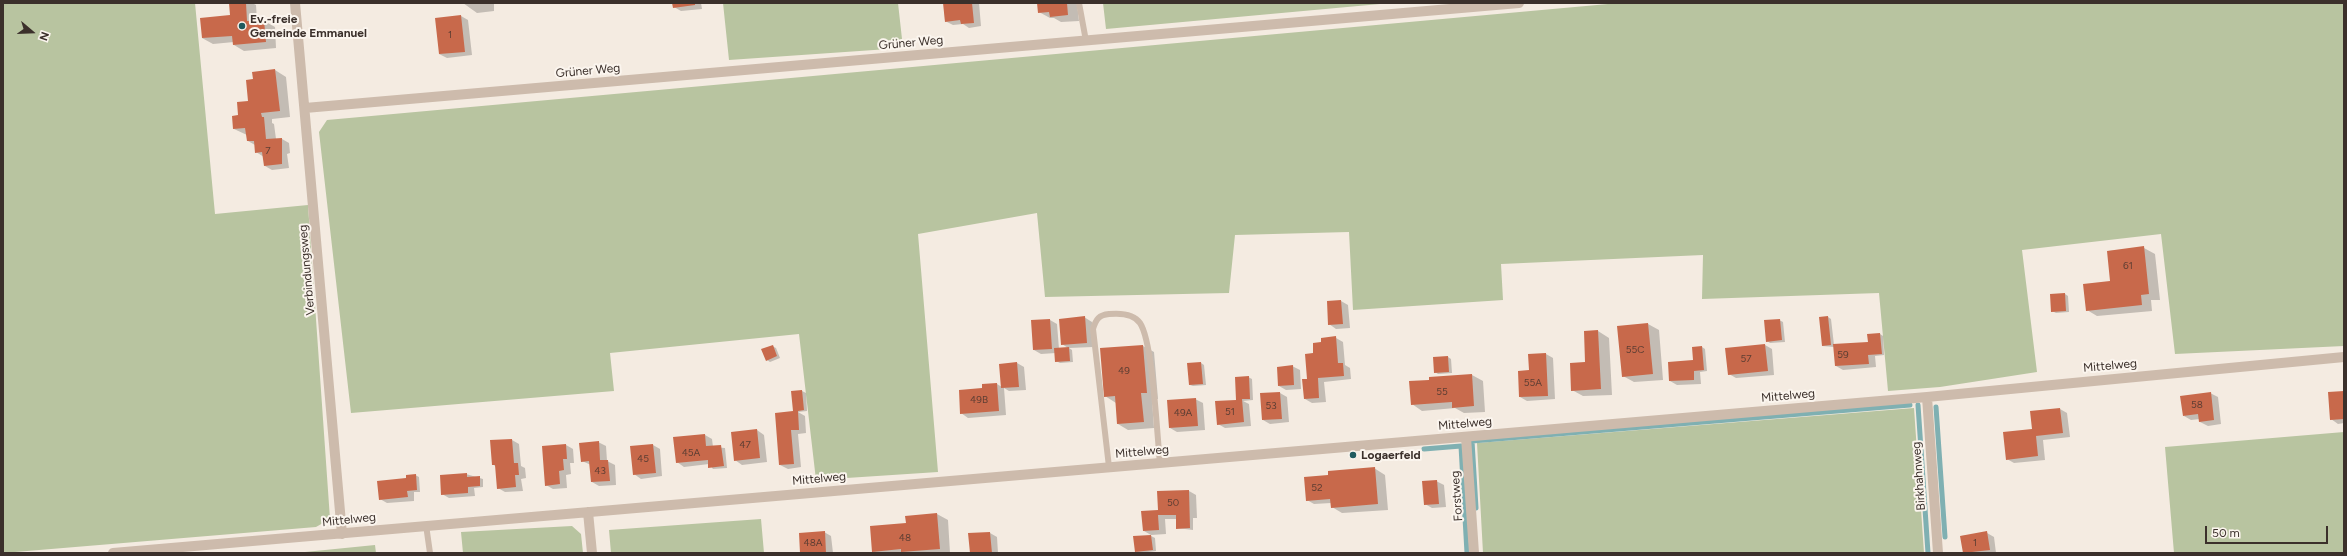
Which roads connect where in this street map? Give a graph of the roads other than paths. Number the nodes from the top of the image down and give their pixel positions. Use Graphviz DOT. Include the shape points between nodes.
graph roads {
  1 [pos="295,3"];
  2 [pos="1079,3"];
  3 [pos="1519,3"];
  4 [pos="1086,41"];
  5 [pos="305,108"];
  6 [pos="2344,357"];
  7 [pos="1927,397"];
  8 [pos="1466,437"];
  9 [pos="1160,463"];
  10 [pos="1109,467"];
  11 [pos="588,512"];
  12 [pos="426,525"];
  13 [pos="342,534"];
  14 [pos="113,553"];
  15 [pos="430,553"];
  16 [pos="592,553"];
  17 [pos="1474,553"];
  18 [pos="1938,553"];
  1 -- 5 [label="street, Verbindungsweg"];
  2 -- 4 [label="lane"];
  3 -- 4 [label="street, Grüner Weg"];
  4 -- 5 [label="street, Grüner Weg"];
  5 -- 13 [label="street, Verbindungsweg"];
  6 -- 7 [label="street, Mittelweg"];
  7 -- 8 [label="street, Mittelweg"];
  7 -- 18 [label="street, Birkhahnweg"];
  8 -- 9 [label="street, Mittelweg"];
  8 -- 17 [label="street, Forstweg"];
  9 -- 10 [label="street, Mittelweg"];
  9 -- 10 [label="lane" via="1144,330 1140,322 1132,316 1110,314 1100,315 1093,329"];
  10 -- 11 [label="street, Mittelweg"];
  11 -- 12 [label="street, Mittelweg"];
  11 -- 16 [label="street"];
  12 -- 13 [label="street, Mittelweg"];
  12 -- 15 [label="lane"];
  13 -- 14 [label="street, Mittelweg"];
}
